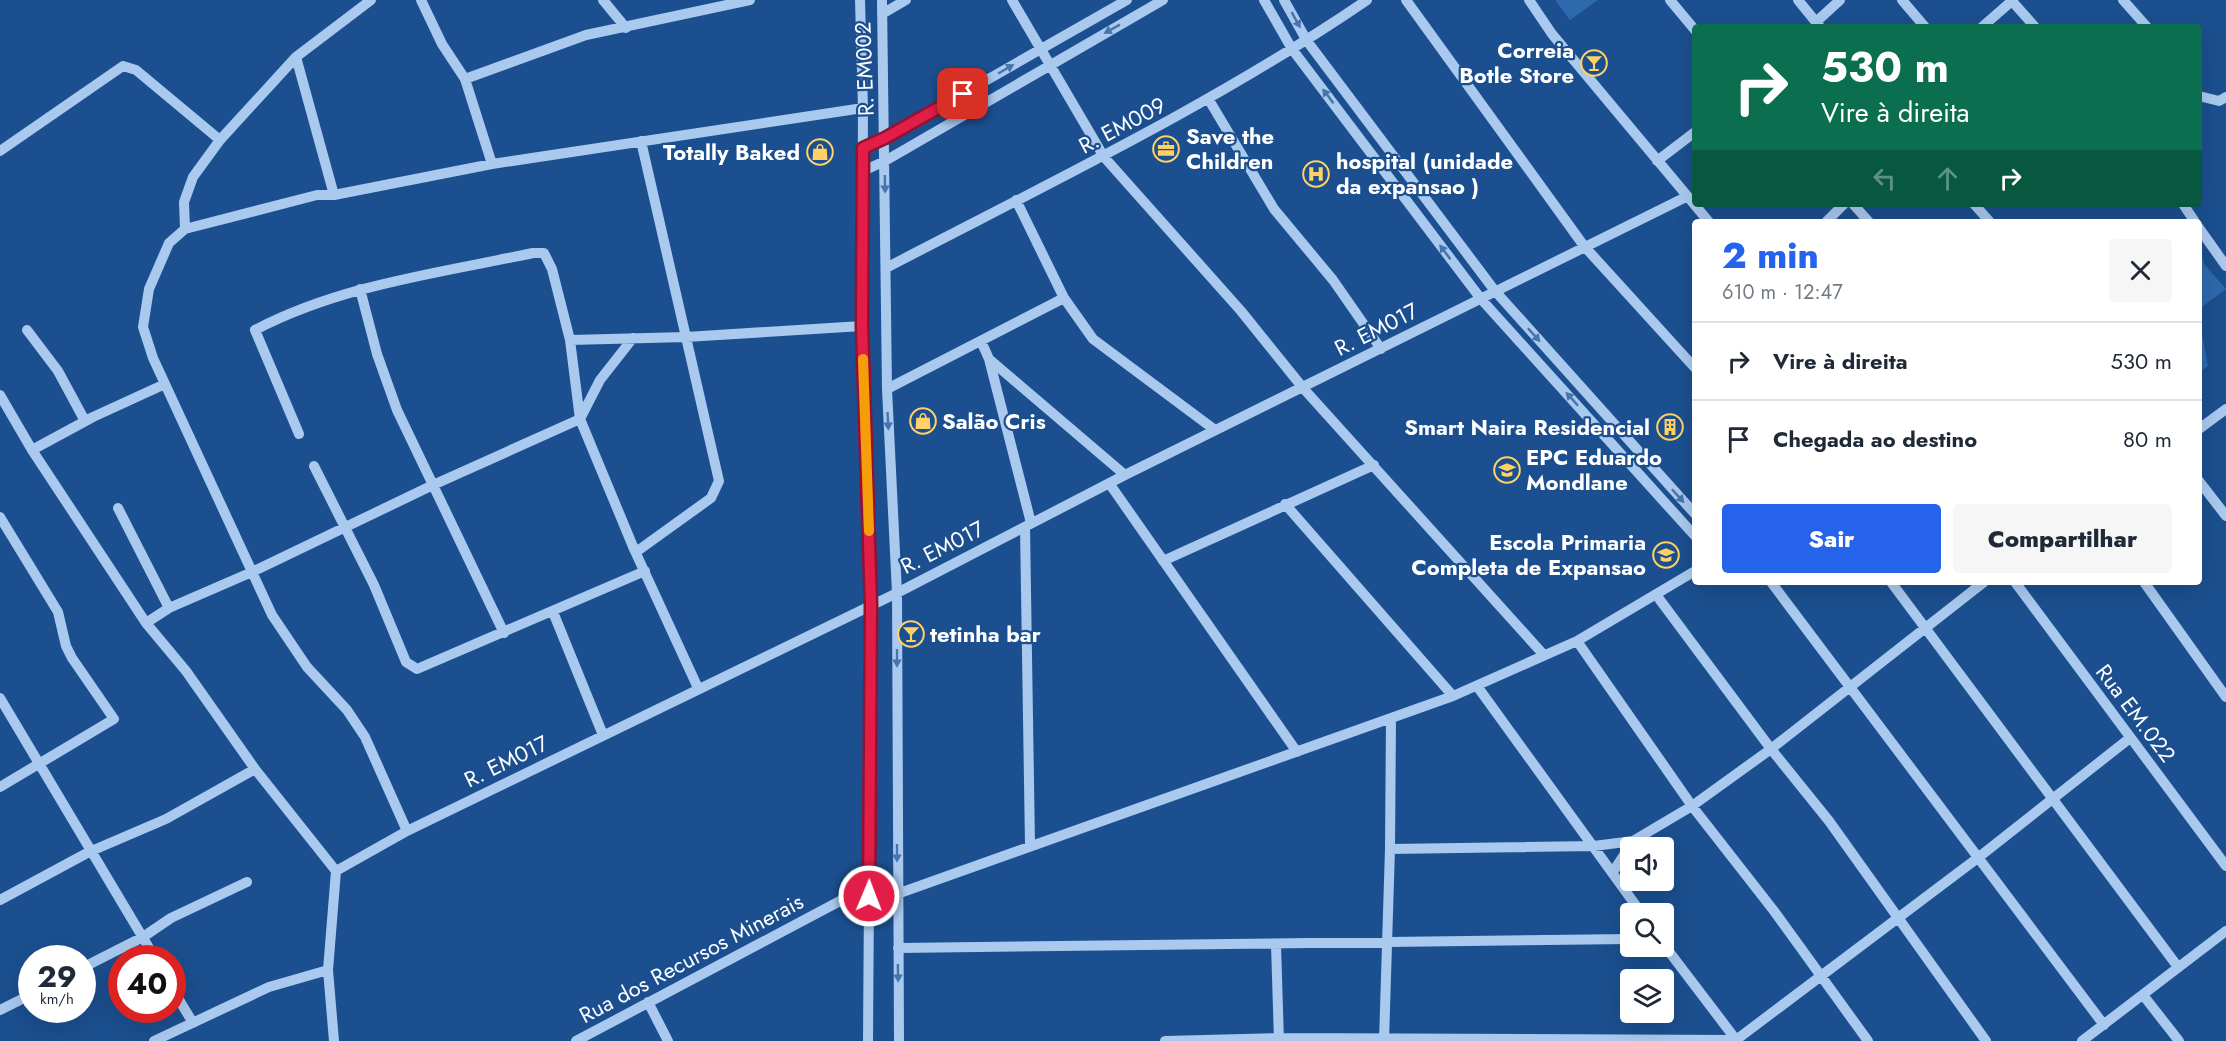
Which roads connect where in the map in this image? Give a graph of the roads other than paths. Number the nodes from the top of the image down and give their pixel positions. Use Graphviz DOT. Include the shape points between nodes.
graph roads {
  1 [pos="371,0"];
  2 [pos="421,0"];
  3 [pos="603,0"];
  4 [pos="750,0"];
  5 [pos="860,0"];
  6 [pos="882,0"];
  7 [pos="906,0"];
  8 [pos="1012,0"];
  9 [pos="1127,0"];
  10 [pos="1163,0"];
  11 [pos="1264,0"];
  12 [pos="1284,0"];
  13 [pos="1367,0"];
  14 [pos="1406,0"];
  15 [pos="1529,0"];
  16 [pos="1670,0"];
  17 [pos="1798,0"];
  18 [pos="1840,0"];
  19 [pos="1902,0"];
  20 [pos="2012,0"];
  21 [pos="2123,0"];
  22 [pos="882,14"];
  23 [pos="1817,24"];
  24 [pos="1819,24"];
  25 [pos="1922,24"];
  26 [pos="1985,24"];
  27 [pos="2032,24"];
  28 [pos="2144,24"];
  29 [pos="1692,26"];
  30 [pos="626,28"];
  31 [pos="1307,41"];
  32 [pos="1041,49"];
  33 [pos="1292,49"];
  34 [pos="296,57"];
  35 [pos="1049,64"];
  36 [pos="465,79"];
  37 [pos="2202,97"];
  38 [pos="2226,97"];
  39 [pos="1209,100"];
  40 [pos="863,108"];
  41 [pos="1692,134"];
  42 [pos="885,138"];
  43 [pos="220,140"];
  44 [pos="641,141"];
  45 [pos="863,148"];
  46 [pos="0,151"];
  47 [pos="1104,157"];
  48 [pos="885,161"];
  49 [pos="1657,161"];
  50 [pos="492,164"];
  51 [pos="863,171"];
  52 [pos="334,195"];
  53 [pos="1686,197"];
  54 [pos="1016,200"];
  55 [pos="1692,204"];
  56 [pos="1695,207"];
  57 [pos="1841,207"];
  58 [pos="1856,207"];
  59 [pos="1977,207"];
  60 [pos="1706,219"];
  61 [pos="1829,219"];
  62 [pos="1866,219"];
  63 [pos="1987,219"];
  64 [pos="186,229"];
  65 [pos="2202,232"];
  66 [pos="1584,246"];
  67 [pos="2226,266"];
  68 [pos="886,268"];
  69 [pos="360,289"];
  70 [pos="1495,291"];
  71 [pos="1064,298"];
  72 [pos="1481,298"];
  73 [pos="862,326"];
  74 [pos="27,330"];
  75 [pos="686,337"];
  76 [pos="633,338"];
  77 [pos="570,340"];
  78 [pos="981,341"];
  79 [pos="1381,349"];
  80 [pos="989,359"];
  81 [pos="1692,365"];
  82 [pos="165,384"];
  83 [pos="1303,388"];
  84 [pos="887,389"];
  85 [pos="0,395"];
  86 [pos="2226,409"];
  87 [pos="580,419"];
  88 [pos="85,421"];
  89 [pos="2202,427"];
  90 [pos="1215,430"];
  91 [pos="299,434"];
  92 [pos="32,450"];
  93 [pos="1374,465"];
  94 [pos="314,466"];
  95 [pos="1125,475"];
  96 [pos="1109,483"];
  97 [pos="433,485"];
  98 [pos="2202,485"];
  99 [pos="1286,504"];
  100 [pos="118,508"];
  101 [pos="1692,511"];
  102 [pos="2226,516"];
  103 [pos="0,517"];
  104 [pos="1028,525"];
  105 [pos="345,529"];
  106 [pos="1692,533"];
  107 [pos="636,552"];
  108 [pos="1163,561"];
  109 [pos="645,571"];
  110 [pos="252,572"];
  111 [pos="1692,574"];
  112 [pos="1773,585"];
  113 [pos="1893,585"];
  114 [pos="1980,585"];
  115 [pos="2017,585"];
  116 [pos="2146,585"];
  117 [pos="897,593"];
  118 [pos="1657,596"];
  119 [pos="871,605"];
  120 [pos="169,608"];
  121 [pos="553,612"];
  122 [pos="146,622"];
  123 [pos="1925,628"];
  124 [pos="504,633"];
  125 [pos="1577,641"];
  126 [pos="1543,654"];
  127 [pos="1477,686"];
  128 [pos="698,688"];
  129 [pos="1848,688"];
  130 [pos="1453,696"];
  131 [pos="2226,697"];
  132 [pos="0,698"];
  133 [pos="1391,718"];
  134 [pos="603,735"];
  135 [pos="2130,738"];
  136 [pos="1771,749"];
  137 [pos="1297,752"];
  138 [pos="40,764"];
  139 [pos="255,769"];
  140 [pos="0,788"];
  141 [pos="2052,798"];
  142 [pos="1692,806"];
  143 [pos="407,831"];
  144 [pos="1640,837"];
  145 [pos="1620,843"];
  146 [pos="1030,845"];
  147 [pos="1594,846"];
  148 [pos="1390,849"];
  149 [pos="89,852"];
  150 [pos="1979,857"];
  151 [pos="1620,861"];
  152 [pos="2226,866"];
  153 [pos="336,871"];
  154 [pos="1613,872"];
  155 [pos="247,882"];
  156 [pos="897,894"];
  157 [pos="869,896"];
  158 [pos="0,900"];
  159 [pos="1634,903"];
  160 [pos="1899,916"];
  161 [pos="2226,931"];
  162 [pos="143,937"];
  163 [pos="1620,939"];
  164 [pos="1386,942"];
  165 [pos="148,945"];
  166 [pos="1276,945"];
  167 [pos="898,948"];
  168 [pos="1673,957"];
  169 [pos="96,961"];
  170 [pos="2178,967"];
  171 [pos="328,970"];
  172 [pos="1821,976"];
  173 [pos="2143,995"];
  174 [pos="18,1001"];
  175 [pos="648,1002"];
  176 [pos="0,1010"];
  177 [pos="186,1011"];
  178 [pos="193,1023"];
  179 [pos="2104,1025"];
  180 [pos="1279,1040"];
  181 [pos="154,1041"];
  182 [pos="334,1041"];
  183 [pos="576,1041"];
  184 [pos="668,1041"];
  185 [pos="868,1041"];
  186 [pos="899,1041"];
  187 [pos="1165,1041"];
  188 [pos="1384,1041"];
  189 [pos="1737,1041"];
  190 [pos="1869,1041"];
  191 [pos="1986,1041"];
  192 [pos="2082,1041"];
  193 [pos="2179,1041"];
  1 -- 34 [label="street"];
  2 -- 36 [label="street" via="442,44"];
  3 -- 30 [label="street"];
  4 -- 30 [label="street"];
  5 -- 40 [label="street"];
  6 -- 22 [label="street, R. EM002"];
  7 -- 22 [label="street"];
  8 -- 32 [label="street"];
  9 -- 32 [label="street"];
  10 -- 35 [label="street, one-way"];
  11 -- 33 [label="street"];
  12 -- 31 [label="street, one-way"];
  13 -- 31 [label="street, R. EM009"];
  14 -- 66 [label="street"];
  15 -- 49 [label="street" via="1552,34"];
  16 -- 29 [label="street"];
  17 -- 23 [label="street"];
  18 -- 24 [label="street"];
  19 -- 25 [label="street"];
  20 -- 26 [label="street"];
  20 -- 27 [label="street"];
  21 -- 28 [label="street"];
  22 -- 42 [label="street, R. EM002"];
  30 -- 36 [label="street" via="586,35"];
  31 -- 33 [label="street, R. EM009"];
  31 -- 70 [label="street"];
  32 -- 35 [label="street"];
  42 -- 32 [label="street, one-way"];
  33 -- 39 [label="street, R. EM009"];
  72 -- 33 [label="street, one-way"];
  34 -- 43 [label="street"];
  34 -- 52 [label="street"];
  35 -- 47 [label="street"];
  35 -- 48 [label="street"];
  36 -- 50 [label="street"];
  37 -- 38 [label="street" via="2219,101"];
  39 -- 47 [label="street, R. EM009"];
  39 -- 79 [label="street" via="1274,209 1333,280"];
  40 -- 44 [label="street"];
  40 -- 45 [label="street"];
  41 -- 49 [label="street"];
  42 -- 45 [label="street"];
  42 -- 48 [label="street, R. EM002"];
  43 -- 46 [label="street" via="136,70 123,66"];
  43 -- 64 [label="street" via="193,177 184,202"];
  44 -- 50 [label="street"];
  44 -- 75 [label="street"];
  45 -- 51 [label="street"];
  47 -- 54 [label="street, R. EM009"];
  47 -- 83 [label="street" via="1241,311"];
  48 -- 51 [label="street"];
  48 -- 68 [label="street, R. EM002, one-way"];
  49 -- 53 [label="street"];
  50 -- 52 [label="street"];
  51 -- 73 [label="street"];
  52 -- 64 [label="street" via="316,195"];
  53 -- 55 [label="street"];
  53 -- 66 [label="street, R. EM017"];
  54 -- 68 [label="street, R. EM009"];
  54 -- 71 [label="street"];
  56 -- 60 [label="street"];
  57 -- 61 [label="street"];
  58 -- 62 [label="street"];
  59 -- 63 [label="street"];
  64 -- 82 [label="street" via="169,243 165,252 149,289 143,327"];
  65 -- 67 [label="street"];
  66 -- 70 [label="street, R. EM017"];
  66 -- 81 [label="street"];
  68 -- 84 [label="street, R. EM002"];
  69 -- 77 [label="street" via="544,253 552,269"];
  69 -- 91 [label="street" via="292,310 255,330"];
  69 -- 97 [label="street" via="397,410"];
  70 -- 72 [label="street, R. EM017"];
  70 -- 101 [label="street, one-way"];
  71 -- 78 [label="street"];
  71 -- 90 [label="street" via="1093,339"];
  72 -- 79 [label="street, R. EM017"];
  106 -- 72 [label="street, one-way"];
  73 -- 75 [label="street"];
  73 -- 119 [label="street"];
  74 -- 88 [label="street" via="58,371"];
  75 -- 76 [label="street"];
  75 -- 107 [label="street" via="719,481 711,498"];
  76 -- 77 [label="street"];
  76 -- 87 [label="street" via="600,380"];
  77 -- 87 [label="street"];
  78 -- 80 [label="street"];
  78 -- 84 [label="street"];
  79 -- 83 [label="street, R. EM017"];
  80 -- 95 [label="street"];
  80 -- 104 [label="street"];
  82 -- 88 [label="street"];
  82 -- 110 [label="street"];
  83 -- 90 [label="street, R. EM017"];
  83 -- 93 [label="street"];
  84 -- 117 [label="street, R. EM002, one-way"];
  85 -- 92 [label="street"];
  86 -- 89 [label="street"];
  87 -- 97 [label="street"];
  87 -- 107 [label="street"];
  88 -- 92 [label="street"];
  90 -- 95 [label="street, R. EM017"];
  92 -- 122 [label="street"];
  93 -- 99 [label="street"];
  93 -- 126 [label="street"];
  94 -- 105 [label="street"];
  95 -- 96 [label="street, R. EM017"];
  96 -- 104 [label="street, R. EM017"];
  96 -- 108 [label="street"];
  97 -- 105 [label="street"];
  97 -- 124 [label="street"];
  98 -- 102 [label="street"];
  99 -- 108 [label="street"];
  99 -- 130 [label="street"];
  100 -- 120 [label="street"];
  103 -- 138 [label="street" via="58,612 72,658 114,719"];
  104 -- 117 [label="street, R. EM017"];
  104 -- 146 [label="street"];
  105 -- 110 [label="street"];
  105 -- 124 [label="street" via="411,667 417,669"];
  107 -- 109 [label="street"];
  108 -- 137 [label="street"];
  109 -- 121 [label="street"];
  109 -- 128 [label="street"];
  110 -- 120 [label="street"];
  110 -- 143 [label="street" via="272,615 307,667 347,710 365,737"];
  111 -- 118 [label="street"];
  112 -- 129 [label="street"];
  113 -- 123 [label="street"];
  114 -- 123 [label="street"];
  115 -- 135 [label="street, Rua EM.022"];
  116 -- 131 [label="street"];
  117 -- 119 [label="street, R. EM017"];
  117 -- 156 [label="street, R. EM002, one-way"];
  118 -- 125 [label="street"];
  118 -- 136 [label="street"];
  119 -- 128 [label="street, R. EM017"];
  119 -- 157 [label="street"];
  120 -- 122 [label="street"];
  121 -- 124 [label="street"];
  121 -- 134 [label="street"];
  122 -- 139 [label="street"];
  123 -- 129 [label="street"];
  123 -- 141 [label="street"];
  125 -- 126 [label="street"];
  125 -- 142 [label="street"];
  126 -- 127 [label="street"];
  127 -- 130 [label="street"];
  127 -- 147 [label="street"];
  128 -- 134 [label="street, R. EM017"];
  129 -- 136 [label="street"];
  129 -- 150 [label="street"];
  130 -- 133 [label="street"];
  132 -- 138 [label="street"];
  133 -- 137 [label="street"];
  133 -- 148 [label="street"];
  134 -- 143 [label="street, R. EM017"];
  135 -- 141 [label="street"];
  135 -- 152 [label="street, Rua EM.022"];
  136 -- 142 [label="street"];
  136 -- 160 [label="street"];
  137 -- 146 [label="street"];
  138 -- 140 [label="street"];
  138 -- 149 [label="street"];
  139 -- 149 [label="street" via="166,819"];
  139 -- 153 [label="street"];
  141 -- 150 [label="street"];
  141 -- 170 [label="street"];
  142 -- 144 [label="street"];
  142 -- 172 [label="street"];
  143 -- 153 [label="street, R. EM017"];
  145 -- 147 [label="street"];
  146 -- 156 [label="street"];
  147 -- 148 [label="street"];
  147 -- 154 [label="street"];
  148 -- 164 [label="street"];
  149 -- 158 [label="street"];
  149 -- 162 [label="street"];
  150 -- 160 [label="street"];
  150 -- 179 [label="street"];
  151 -- 154 [label="street"];
  153 -- 171 [label="street"];
  154 -- 159 [label="street"];
  155 -- 162 [label="street" via="171,918"];
  156 -- 157 [label="street"];
  156 -- 167 [label="street, R. EM002"];
  157 -- 175 [label="street, Rua dos Recursos Minerais" via="855,893"];
  157 -- 185 [label="street"];
  160 -- 172 [label="street"];
  160 -- 191 [label="street"];
  161 -- 170 [label="street"];
  162 -- 165 [label="street"];
  162 -- 169 [label="street"];
  163 -- 164 [label="street"];
  164 -- 166 [label="street"];
  164 -- 188 [label="street"];
  166 -- 167 [label="street"];
  166 -- 180 [label="street"];
  167 -- 186 [label="street, R. EM002, one-way"];
  168 -- 189 [label="street"];
  170 -- 173 [label="street"];
  171 -- 178 [label="street" via="269,987"];
  171 -- 182 [label="street"];
  172 -- 189 [label="street"];
  172 -- 190 [label="street"];
  173 -- 179 [label="street"];
  173 -- 193 [label="street"];
  174 -- 176 [label="street"];
  175 -- 183 [label="street, Rua dos Recursos Minerais"];
  175 -- 184 [label="street"];
  177 -- 178 [label="street"];
  178 -- 181 [label="street"];
  179 -- 192 [label="street"];
  180 -- 187 [label="street"];
  180 -- 188 [label="street"];
  188 -- 189 [label="street"];
}
